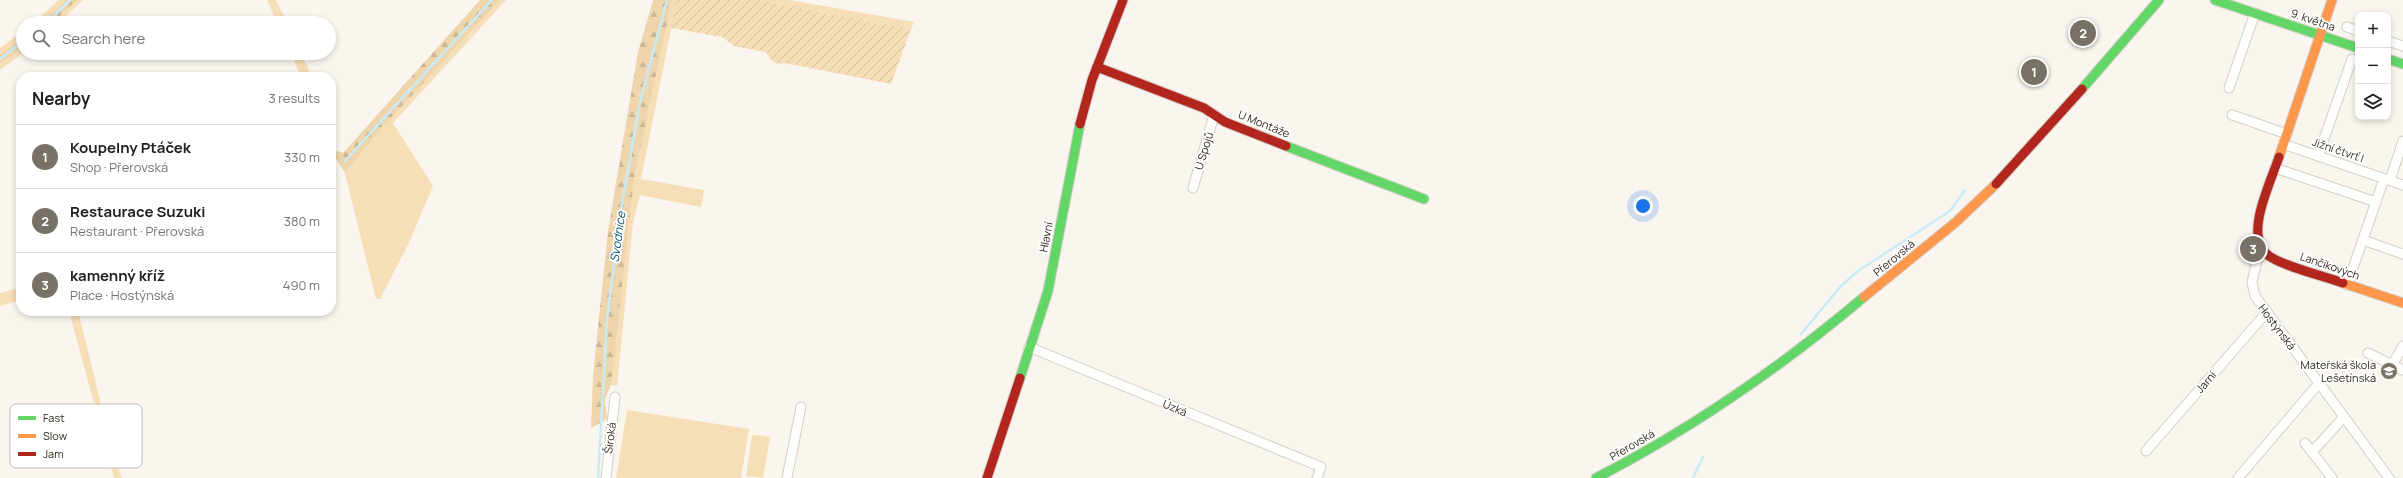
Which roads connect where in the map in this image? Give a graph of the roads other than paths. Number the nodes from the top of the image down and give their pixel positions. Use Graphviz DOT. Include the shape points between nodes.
graph roads {
  1 [pos="1123,0"];
  2 [pos="2159,0"];
  3 [pos="2216,0"];
  4 [pos="2332,0"];
  5 [pos="2255,13"];
  6 [pos="2347,27"];
  7 [pos="2355,30"];
  8 [pos="2320,35"];
  9 [pos="2391,42"];
  10 [pos="2403,46"];
  11 [pos="2355,47"];
  12 [pos="2352,59"];
  13 [pos="2391,59"];
  14 [pos="2403,64"];
  15 [pos="1097,67"];
  16 [pos="2229,88"];
  17 [pos="1214,115"];
  18 [pos="2232,115"];
  19 [pos="2287,134"];
  20 [pos="2403,141"];
  21 [pos="2284,144"];
  22 [pos="2318,156"];
  23 [pos="2275,168"];
  24 [pos="2387,179"];
  25 [pos="2403,185"];
  26 [pos="1192,188"];
  27 [pos="1424,199"];
  28 [pos="2376,202"];
  29 [pos="2363,240"];
  30 [pos="2258,244"];
  31 [pos="2403,254"];
  32 [pos="2347,285"];
  33 [pos="2403,303"];
  34 [pos="2267,312"];
  35 [pos="2403,346"];
  36 [pos="1029,347"];
  37 [pos="2368,353"];
  38 [pos="2392,365"];
  39 [pos="2403,370"];
  40 [pos="2319,383"];
  41 [pos="615,397"];
  42 [pos="801,408"];
  43 [pos="2344,417"];
  44 [pos="2305,443"];
  45 [pos="2146,451"];
  46 [pos="2312,452"];
  47 [pos="606,478"];
  48 [pos="787,478"];
  49 [pos="987,478"];
  50 [pos="1317,478"];
  51 [pos="1596,478"];
  52 [pos="2238,478"];
  53 [pos="2332,478"];
  54 [pos="2388,478"];
  1 -- 15 [label="street, Hlavní"];
  2 -- 51 [label="street, Přerovská" via="1975,205 1816,339 1675,434"];
  3 -- 5 [label="street, 9. května"];
  4 -- 8 [label="street"];
  5 -- 8 [label="street, 9. května"];
  5 -- 16 [label="street"];
  6 -- 7 [label="street"];
  8 -- 11 [label="street, 9. května"];
  8 -- 19 [label="street"];
  9 -- 10 [label="street"];
  12 -- 22 [label="street"];
  13 -- 14 [label="street"];
  15 -- 17 [label="street, U Montáže" via="1204,108"];
  15 -- 36 [label="street, Hlavní" via="1077,134 1048,291"];
  17 -- 26 [label="street, U Spojů"];
  17 -- 27 [label="street, U Montáže" via="1225,122"];
  18 -- 19 [label="street"];
  19 -- 21 [label="street"];
  20 -- 24 [label="street"];
  21 -- 22 [label="street, Jižní čtvrť I"];
  21 -- 23 [label="street"];
  22 -- 24 [label="street, Jižní čtvrť I"];
  23 -- 28 [label="street"];
  23 -- 30 [label="street" via="2257,226"];
  24 -- 25 [label="street, Jižní čtvrť I"];
  24 -- 28 [label="street"];
  28 -- 29 [label="street"];
  29 -- 31 [label="street"];
  29 -- 32 [label="street"];
  30 -- 32 [label="street, Lančíkových" via="2273,258"];
  30 -- 34 [label="street, Hostýnská" via="2252,290"];
  32 -- 33 [label="street, Lančíkových"];
  34 -- 40 [label="street, Hostýnská"];
  34 -- 45 [label="street, Jarní"];
  35 -- 38 [label="street"];
  36 -- 49 [label="street, Hlavní"];
  36 -- 50 [label="street, Úzká" via="1321,467"];
  37 -- 38 [label="street"];
  38 -- 39 [label="street"];
  40 -- 43 [label="street, Hostýnská"];
  40 -- 52 [label="street"];
  41 -- 47 [label="street, Široká"];
  42 -- 48 [label="street"];
  43 -- 46 [label="street"];
  43 -- 54 [label="street, Hostýnská"];
  44 -- 46 [label="street"];
  46 -- 53 [label="street"];
}
